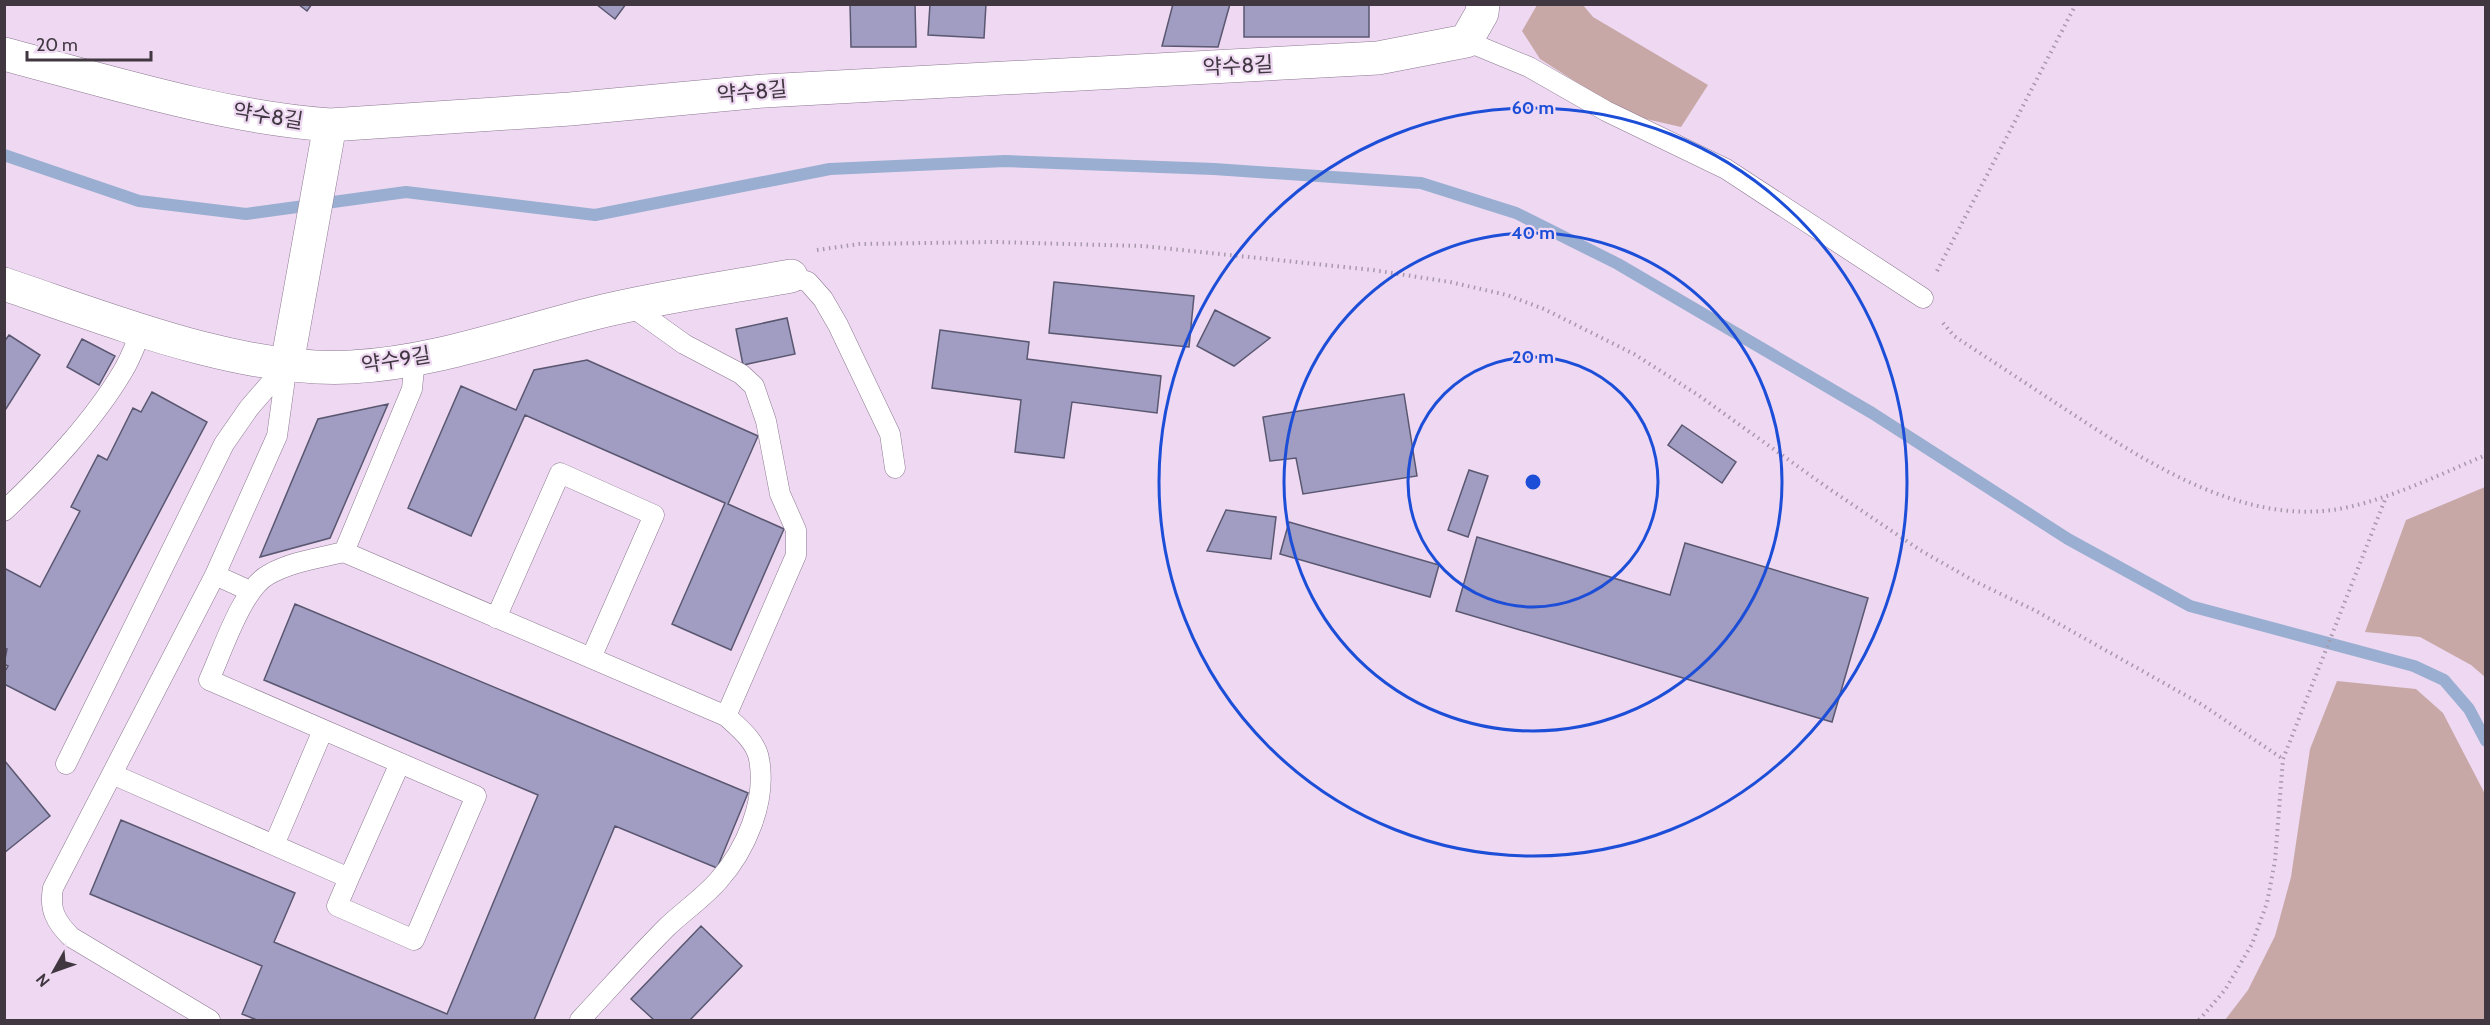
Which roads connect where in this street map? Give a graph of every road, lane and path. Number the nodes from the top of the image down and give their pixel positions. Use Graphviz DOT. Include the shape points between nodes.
graph roads {
  1 [pos="1484,4"];
  2 [pos="2076,4"];
  3 [pos="1466,41"];
  4 [pos="4,54"];
  5 [pos="330,125"];
  6 [pos="817,250"];
  7 [pos="791,276"];
  8 [pos="4,284"];
  9 [pos="1923,298"];
  10 [pos="631,306"];
  11 [pos="142,329"];
  12 [pos="1954,336"];
  13 [pos="415,359"];
  14 [pos="287,364"];
  15 [pos="2486,455"];
  16 [pos="895,468"];
  17 [pos="2386,496"];
  18 [pos="4,511"];
  19 [pos="344,552"];
  20 [pos="215,575"];
  21 [pos="250,591"];
  22 [pos="496,618"];
  23 [pos="591,658"];
  24 [pos="726,716"];
  25 [pos="323,730"];
  26 [pos="2283,759"];
  27 [pos="400,763"];
  28 [pos="66,764"];
  29 [pos="112,774"];
  30 [pos="274,845"];
  31 [pos="349,878"];
  32 [pos="210,1020"];
  33 [pos="580,1020"];
  34 [pos="2199,1020"];
  1 -- 3 [label="street"];
  2 -- 9 [label="path"];
  3 -- 5 [label="street, 약수8길" via="1377,58 764,91"];
  3 -- 9 [label="lane" via="1529,67 1606,111 1726,170"];
  4 -- 5 [label="street, 약수8길" via="232,111"];
  5 -- 14 [label="street"];
  6 -- 26 [label="path" via="859,244 994,242 1143,246 1373,270 1507,295 1545,309 1634,354 1920,550 2201,704"];
  7 -- 10 [label="street, 약수9길"];
  7 -- 16 [label="lane" via="808,282 823,298 891,434"];
  8 -- 11 [label="street, 약수9길"];
  10 -- 13 [label="street, 약수9길"];
  10 -- 24 [label="lane" via="754,386 766,421 780,494 796,530 796,555"];
  11 -- 14 [label="street, 약수9길" via="219,351"];
  11 -- 18 [label="lane" via="123,371 90,416 40,476"];
  12 -- 17 [label="path" via="2144,460 2186,482 2272,508 2312,511 2348,508"];
  13 -- 14 [label="street, 약수9길" via="351,368"];
  13 -- 19 [label="lane" via="412,389"];
  14 -- 20 [label="lane" via="277,436"];
  14 -- 28 [label="lane" via="224,444"];
  15 -- 17 [label="path"];
  17 -- 26 [label="path"];
  19 -- 21 [label="lane" via="283,568 265,576"];
  19 -- 22 [label="lane"];
  20 -- 21 [label="lane"];
  20 -- 29 [label="lane"];
  21 -- 25 [label="lane" via="209,680"];
  22 -- 23 [label="lane"];
  22 -- 23 [label="lane" via="560,473 654,515"];
  23 -- 24 [label="lane"];
  24 -- 33 [label="lane" via="744,732 759,757 760,789 751,829 717,882 667,927"];
  25 -- 27 [label="lane"];
  25 -- 30 [label="lane"];
  26 -- 34 [label="path" via="2275,861 2267,903 2252,944 2224,990"];
  27 -- 31 [label="lane"];
  27 -- 31 [label="lane" via="476,796 414,940 337,906"];
  29 -- 30 [label="lane"];
  29 -- 32 [label="lane" via="52,888 50,905 58,924 71,937"];
  30 -- 31 [label="lane"];
}
